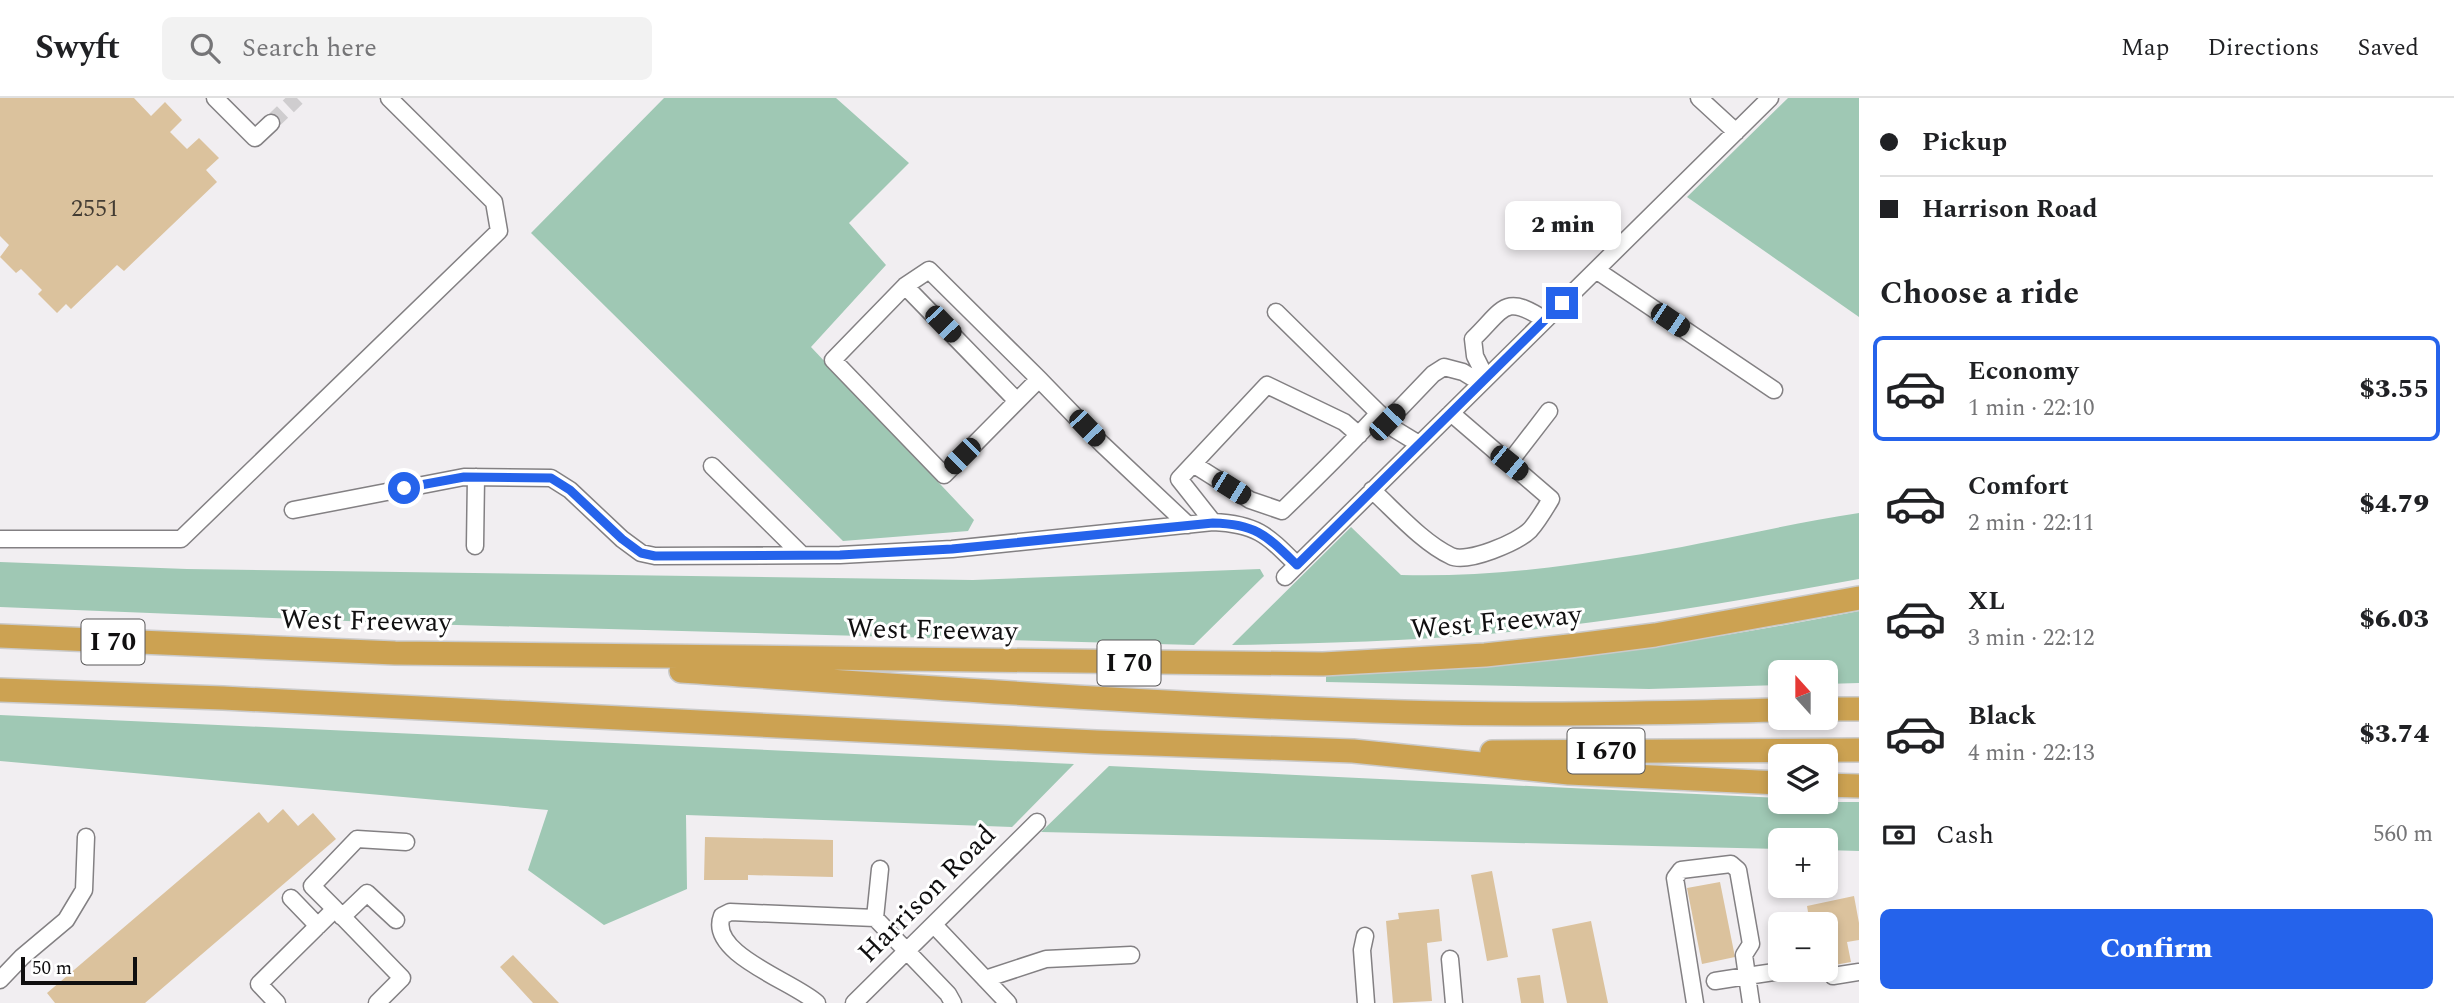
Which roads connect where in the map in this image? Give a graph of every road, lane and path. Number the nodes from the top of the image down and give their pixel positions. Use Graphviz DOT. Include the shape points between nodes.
graph roads {
  1 [pos="215,98"];
  2 [pos="389,98"];
  3 [pos="1699,98"];
  4 [pos="1770,98"];
  5 [pos="271,123"];
  6 [pos="1736,132"];
  7 [pos="1596,270"];
  8 [pos="905,286"];
  9 [pos="1276,312"];
  10 [pos="1545,320"];
  11 [pos="1039,379"];
  12 [pos="1484,381"];
  13 [pos="1774,390"];
  14 [pos="1017,401"];
  15 [pos="1549,411"];
  16 [pos="1451,413"];
  17 [pos="1383,418"];
  18 [pos="1359,435"];
  19 [pos="1419,444"];
  20 [pos="1509,463"];
  21 [pos="1193,464"];
  22 [pos="712,466"];
  23 [pos="476,477"];
  24 [pos="1372,491"];
  25 [pos="293,510"];
  26 [pos="1213,523"];
  27 [pos="1188,525"];
  28 [pos="0,539"];
  29 [pos="475,546"];
  30 [pos="802,555"];
  31 [pos="1859,598"];
  32 [pos="0,636"];
  33 [pos="395,653"];
  34 [pos="0,690"];
  35 [pos="1838,709"];
  36 [pos="1859,709"];
  37 [pos="1768,710"];
  38 [pos="1859,750"];
  39 [pos="1353,751"];
  40 [pos="1768,782"];
  41 [pos="1838,785"];
  42 [pos="1859,786"];
  43 [pos="1037,822"];
  44 [pos="86,837"];
  45 [pos="406,842"];
  46 [pos="880,869"];
  47 [pos="291,898"];
  48 [pos="339,913"];
  49 [pos="876,918"];
  50 [pos="396,920"];
  51 [pos="934,925"];
  52 [pos="318,926"];
  53 [pos="1364,936"];
  54 [pos="908,950"];
  55 [pos="1131,955"];
  56 [pos="1450,959"];
  57 [pos="1859,972"];
  58 [pos="1768,973"];
  59 [pos="1838,975"];
  60 [pos="1746,976"];
  61 [pos="985,979"];
  62 [pos="0,980"];
  63 [pos="1715,981"];
  64 [pos="277,1003"];
  65 [pos="377,1003"];
  66 [pos="817,1003"];
  67 [pos="854,1003"];
  68 [pos="953,1003"];
  69 [pos="1008,1003"];
  70 [pos="1366,1003"];
  71 [pos="1454,1003"];
  72 [pos="1695,1003"];
  73 [pos="1751,1003"];
  1 -- 5 [label="street" via="255,138"];
  2 -- 28 [label="street" via="494,202 499,231 181,539"];
  3 -- 6 [label="street"];
  4 -- 6 [label="street"];
  6 -- 7 [label="street"];
  7 -- 10 [label="street"];
  7 -- 13 [label="street"];
  8 -- 11 [label="street" via="929,270"];
  8 -- 14 [label="street"];
  8 -- 14 [label="street" via="833,360 935,465 944,474"];
  9 -- 17 [label="street"];
  10 -- 12 [label="street"];
  10 -- 12 [label="street" via="1524,306 1512,304 1503,309 1473,339"];
  11 -- 14 [label="street"];
  11 -- 27 [label="street"];
  12 -- 16 [label="street"];
  12 -- 17 [label="street" via="1444,367"];
  15 -- 20 [label="street"];
  16 -- 19 [label="street"];
  16 -- 20 [label="street"];
  17 -- 18 [label="street"];
  17 -- 19 [label="street"];
  18 -- 21 [label="street" via="1282,511 1250,500"];
  18 -- 21 [label="street" via="1344,422 1267,385"];
  19 -- 24 [label="street"];
  20 -- 24 [label="street" via="1551,499 1529,531 1502,547 1473,556 1451,556"];
  21 -- 26 [label="street" via="1179,479"];
  22 -- 30 [label="street"];
  23 -- 25 [label="street"];
  23 -- 29 [label="street"];
  23 -- 30 [label="street" via="551,478 641,553"];
  24 -- 26 [label="street" via="1291,571 1272,540 1256,530 1237,523"];
  26 -- 27 [label="street"];
  27 -- 30 [label="street" via="952,549"];
  31 -- 33 [label="highway, West Freeway / I 70" via="1569,646 1323,664"];
  32 -- 33 [label="highway, West Freeway / I 70"];
  33 -- 37 [label="highway, I 670" via="1379,711 1572,715"];
  34 -- 39 [label="highway, I 70"];
  35 -- 36 [label="highway"];
  38 -- 39 [label="highway, I 670"];
  39 -- 40 [label="highway, I 70" via="1569,773"];
  41 -- 42 [label="highway"];
  43 -- 51 [label="street, Harrison Road"];
  44 -- 62 [label="street" via="84,890 66,920"];
  45 -- 48 [label="street" via="357,839 312,886"];
  46 -- 49 [label="street"];
  47 -- 52 [label="street"];
  48 -- 50 [label="street" via="367,892"];
  48 -- 52 [label="street"];
  48 -- 65 [label="street" via="402,978"];
  49 -- 54 [label="street"];
  49 -- 66 [label="street" via="730,912 722,916 718,924 722,936 736,951"];
  51 -- 54 [label="street, Harrison Road"];
  51 -- 61 [label="street"];
  52 -- 64 [label="street" via="259,984"];
  53 -- 70 [label="street"];
  54 -- 67 [label="street, Harrison Road"];
  54 -- 68 [label="street"];
  55 -- 61 [label="street" via="1046,959"];
  56 -- 71 [label="street"];
  57 -- 59 [label="street"];
  58 -- 60 [label="street"];
  60 -- 63 [label="street"];
  60 -- 72 [label="street" via="1744,955 1751,944 1738,870 1731,864 1681,870 1675,878"];
  60 -- 73 [label="street"];
  61 -- 69 [label="street"];
}
